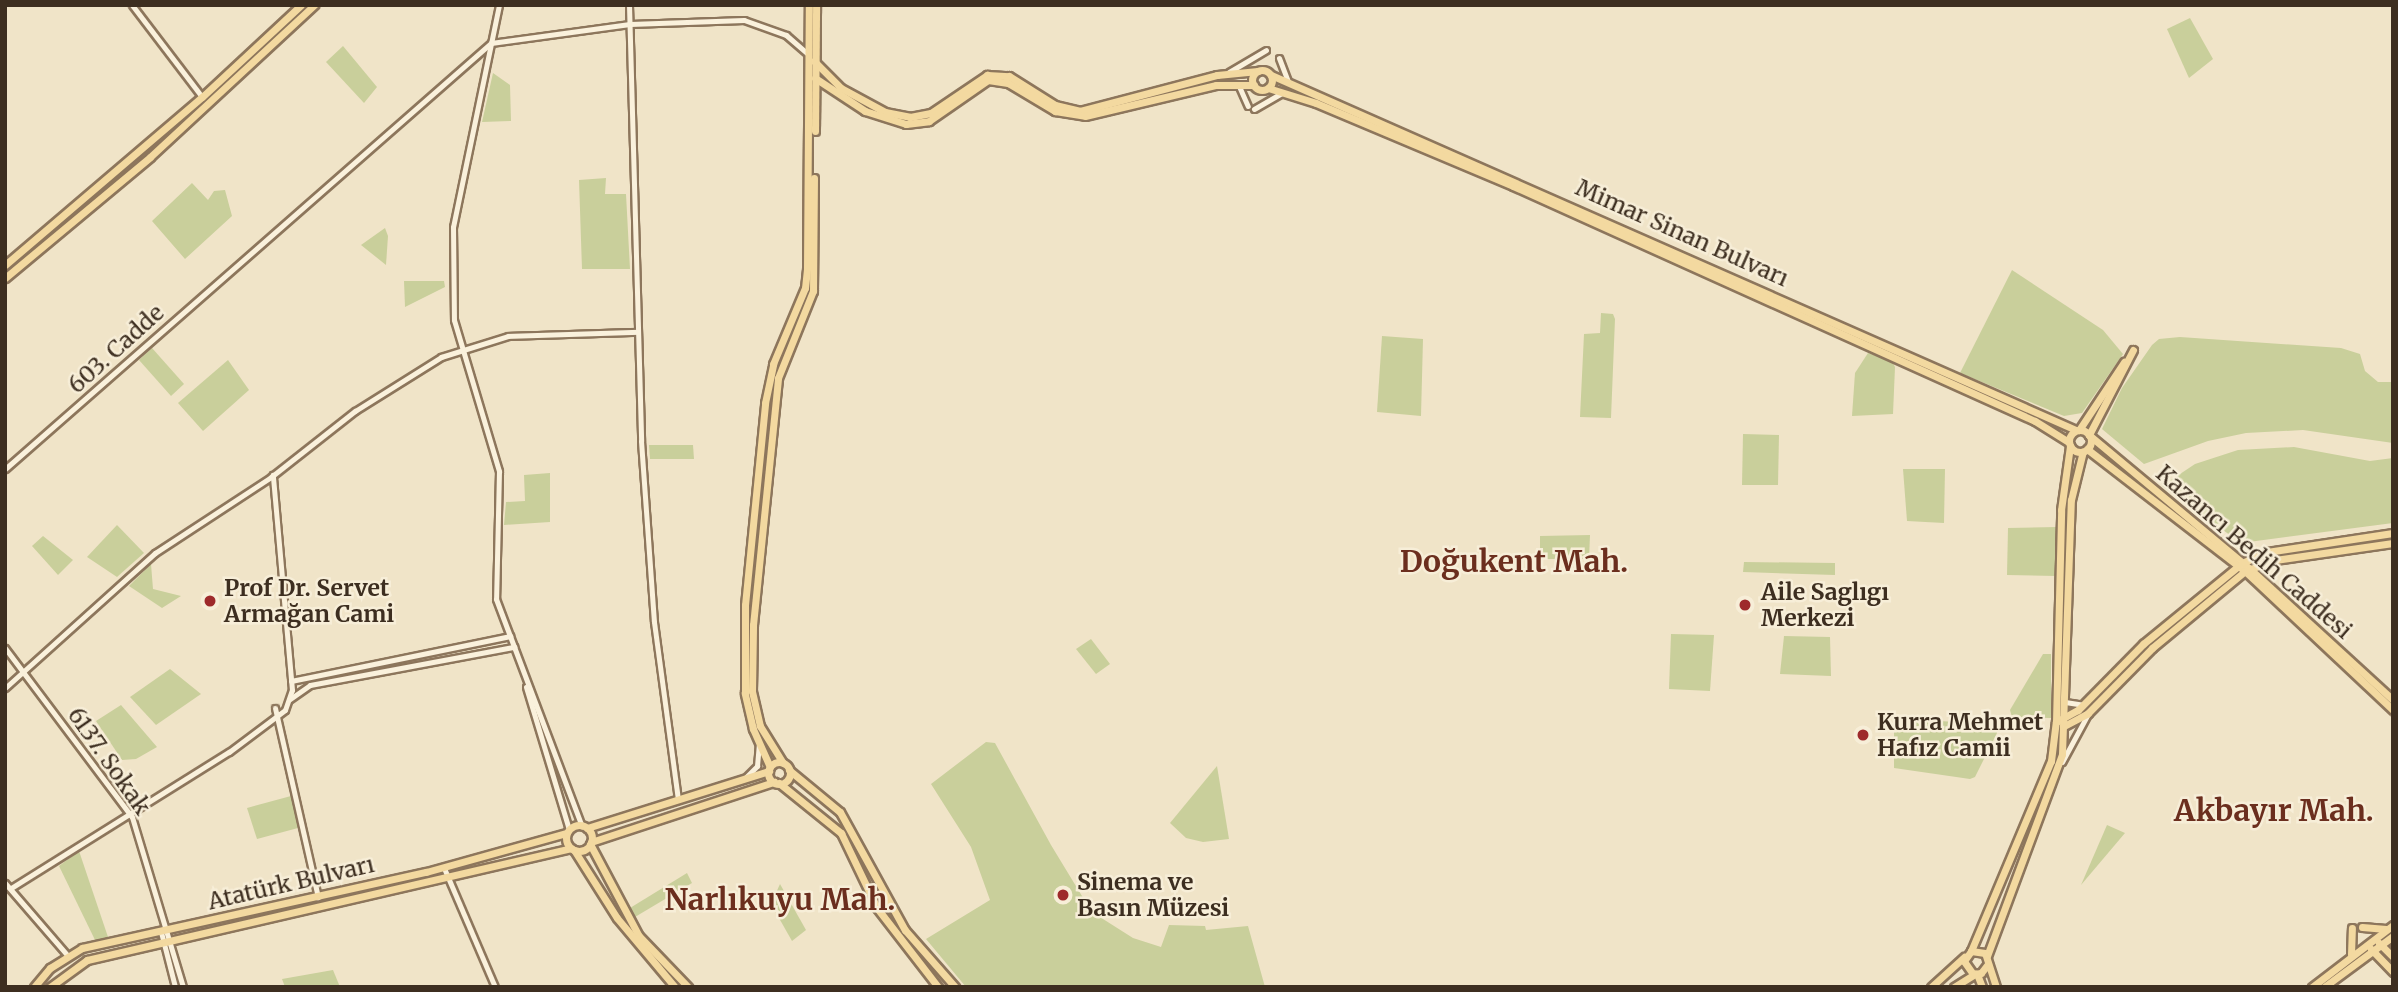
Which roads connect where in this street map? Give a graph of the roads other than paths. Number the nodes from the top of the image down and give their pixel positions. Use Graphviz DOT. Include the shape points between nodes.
graph roads {
  1 [pos="132,5"];
  2 [pos="301,5"];
  3 [pos="314,5"];
  4 [pos="499,5"];
  5 [pos="629,5"];
  6 [pos="808,5"];
  7 [pos="816,5"];
  8 [pos="630,24"];
  9 [pos="491,43"];
  10 [pos="1266,50"];
  11 [pos="809,55"];
  12 [pos="1279,58"];
  13 [pos="813,66"];
  14 [pos="1258,71"];
  15 [pos="1228,72"];
  16 [pos="1270,75"];
  17 [pos="816,78"];
  18 [pos="1238,84"];
  19 [pos="1289,84"];
  20 [pos="1254,85"];
  21 [pos="1268,88"];
  22 [pos="1283,92"];
  23 [pos="202,97"];
  24 [pos="5,265"];
  25 [pos="5,278"];
  26 [pos="637,332"];
  27 [pos="459,350"];
  28 [pos="2078,430"];
  29 [pos="2089,435"];
  30 [pos="2070,444"];
  31 [pos="2085,450"];
  32 [pos="5,469"];
  33 [pos="273,475"];
  34 [pos="2393,533"];
  35 [pos="2393,543"];
  36 [pos="2239,564"];
  37 [pos="2248,570"];
  38 [pos="510,636"];
  39 [pos="5,648"];
  40 [pos="513,648"];
  41 [pos="24,672"];
  42 [pos="291,681"];
  43 [pos="5,688"];
  44 [pos="2393,700"];
  45 [pos="289,701"];
  46 [pos="2065,702"];
  47 [pos="2082,705"];
  48 [pos="275,708"];
  49 [pos="2393,710"];
  50 [pos="2089,712"];
  51 [pos="279,718"];
  52 [pos="2065,722"];
  53 [pos="2056,725"];
  54 [pos="758,741"];
  55 [pos="783,763"];
  56 [pos="770,769"];
  57 [pos="789,770"];
  58 [pos="746,777"];
  59 [pos="776,783"];
  60 [pos="2052,784"];
  61 [pos="678,799"];
  62 [pos="130,814"];
  63 [pos="584,827"];
  64 [pos="568,831"];
  65 [pos="590,843"];
  66 [pos="572,849"];
  67 [pos="444,868"];
  68 [pos="446,877"];
  69 [pos="8,886"];
  70 [pos="318,897"];
  71 [pos="2362,927"];
  72 [pos="2390,927"];
  73 [pos="2352,928"];
  74 [pos="164,931"];
  75 [pos="2393,936"];
  76 [pos="2374,938"];
  77 [pos="166,942"];
  78 [pos="2366,944"];
  79 [pos="2380,945"];
  80 [pos="2372,951"];
  81 [pos="1968,953"];
  82 [pos="2351,954"];
  83 [pos="68,956"];
  84 [pos="2393,957"];
  85 [pos="1988,960"];
  86 [pos="2358,961"];
  87 [pos="2384,963"];
  88 [pos="2393,972"];
  89 [pos="1976,974"];
  90 [pos="34,987"];
  91 [pos="50,987"];
  92 [pos="175,987"];
  93 [pos="183,987"];
  94 [pos="495,987"];
  95 [pos="675,987"];
  96 [pos="688,987"];
  97 [pos="938,987"];
  98 [pos="955,987"];
  99 [pos="1931,987"];
  100 [pos="1954,987"];
  101 [pos="1982,987"];
  102 [pos="1996,987"];
  103 [pos="2312,987"];
  104 [pos="2324,987"];
  1 -- 23 [label="street"];
  2 -- 23 [label="main road"];
  3 -- 25 [label="main road" via="150,157"];
  4 -- 9 [label="street"];
  5 -- 8 [label="street"];
  6 -- 11 [label="main road"];
  7 -- 13 [label="main road"];
  8 -- 9 [label="street"];
  8 -- 11 [label="street" via="744,20 786,35"];
  8 -- 26 [label="street"];
  9 -- 27 [label="street" via="453,227 452,292"];
  9 -- 32 [label="street, 603. Cadde"];
  10 -- 15 [label="street"];
  11 -- 13 [label="main road"];
  12 -- 19 [label="street"];
  13 -- 15 [label="main road" via="865,102 910,117 931,113 987,75 1009,76 1055,105 1080,111"];
  13 -- 17 [label="main road"];
  13 -- 54 [label="main road" via="805,288 773,364 765,403 745,605 743,672"];
  14 -- 15 [label="main road"];
  14 -- 16 [label="main road, Mimar Sinan Bulvarı"];
  14 -- 20 [label="main road"];
  16 -- 19 [label="main road, Mimar Sinan Bulvarı"];
  16 -- 21 [label="main road"];
  17 -- 18 [label="main road" via="865,111 906,124 929,121 988,80 1008,83 1055,111 1085,116 1216,85"];
  17 -- 55 [label="main road" via="816,275 778,378 753,625 752,691 760,726"];
  18 -- 20 [label="main road"];
  18 -- 22 [label="street" via="1251,107"];
  19 -- 28 [label="main road, Mimar Sinan Bulvarı"];
  20 -- 21 [label="main road, Mimar Sinan Bulvarı"];
  21 -- 22 [label="main road, Mimar Sinan Bulvarı"];
  22 -- 30 [label="main road, Mimar Sinan Bulvarı" via="1513,186 2035,421"];
  23 -- 24 [label="main road"];
  26 -- 27 [label="street" via="508,336"];
  26 -- 61 [label="street" via="649,567"];
  27 -- 33 [label="street" via="355,411"];
  27 -- 38 [label="street" via="499,471 494,584"];
  28 -- 29 [label="main road, Mimar Sinan Bulvarı"];
  28 -- 29 [label="main road" via="2133,350"];
  28 -- 30 [label="main road"];
  29 -- 31 [label="main road"];
  29 -- 36 [label="main road, Kazancı Bedih Caddesi"];
  30 -- 31 [label="main road, Mimar Sinan Bulvarı"];
  30 -- 53 [label="main road" via="2061,510"];
  31 -- 36 [label="main road, Kazancı Bedih Caddesi"];
  31 -- 46 [label="main road" via="2071,500"];
  33 -- 41 [label="street" via="155,553"];
  33 -- 42 [label="street"];
  34 -- 36 [label="main road" via="2267,552"];
  35 -- 37 [label="main road" via="2275,561"];
  36 -- 37 [label="main road, Kazancı Bedih Caddesi"];
  36 -- 47 [label="main road" via="2143,644"];
  37 -- 44 [label="main road, Kazancı Bedih Caddesi"];
  37 -- 49 [label="main road, Kazancı Bedih Caddesi"];
  37 -- 50 [label="main road" via="2152,648"];
  38 -- 40 [label="street"];
  38 -- 42 [label="street"];
  39 -- 41 [label="street, 6137. Sokak"];
  40 -- 45 [label="street" via="310,685"];
  40 -- 63 [label="street"];
  40 -- 64 [label="street"];
  41 -- 43 [label="street"];
  41 -- 62 [label="street, 6137. Sokak"];
  42 -- 45 [label="street"];
  45 -- 51 [label="street"];
  46 -- 47 [label="street"];
  46 -- 52 [label="main road"];
  47 -- 52 [label="main road"];
  48 -- 51 [label="street"];
  50 -- 52 [label="main road"];
  50 -- 60 [label="street"];
  51 -- 62 [label="street"];
  51 -- 70 [label="street"];
  52 -- 53 [label="main road"];
  52 -- 60 [label="main road"];
  53 -- 81 [label="main road" via="2053,754 2038,796"];
  54 -- 56 [label="main road"];
  54 -- 58 [label="street" via="757,766"];
  55 -- 56 [label="main road"];
  55 -- 57 [label="main road"];
  56 -- 58 [label="main road"];
  56 -- 59 [label="main road"];
  57 -- 59 [label="main road" via="788,779"];
  57 -- 98 [label="main road" via="840,812 905,930"];
  58 -- 61 [label="main road"];
  59 -- 65 [label="main road"];
  59 -- 97 [label="main road" via="841,833 877,908"];
  60 -- 85 [label="main road"];
  61 -- 63 [label="main road"];
  62 -- 69 [label="street"];
  62 -- 74 [label="street, 6137. Sokak"];
  63 -- 64 [label="main road, Atatürk Bulvarı"];
  63 -- 65 [label="main road"];
  64 -- 66 [label="main road"];
  64 -- 67 [label="main road, Atatürk Bulvarı"];
  65 -- 66 [label="main road, Atatürk Bulvarı"];
  65 -- 96 [label="main road" via="639,936"];
  66 -- 68 [label="main road, Atatürk Bulvarı"];
  66 -- 95 [label="main road" via="617,918"];
  67 -- 68 [label="street"];
  67 -- 70 [label="main road, Atatürk Bulvarı"];
  68 -- 77 [label="main road, Atatürk Bulvarı"];
  68 -- 94 [label="street"];
  69 -- 83 [label="street"];
  70 -- 74 [label="main road, Atatürk Bulvarı"];
  71 -- 72 [label="main road"];
  72 -- 76 [label="main road"];
  73 -- 82 [label="main road"];
  74 -- 77 [label="street, 6137. Sokak"];
  74 -- 83 [label="main road, Atatürk Bulvarı" via="82,948"];
  75 -- 79 [label="main road"];
  76 -- 78 [label="main road"];
  76 -- 79 [label="main road"];
  77 -- 91 [label="main road, Atatürk Bulvarı" via="87,960"];
  77 -- 92 [label="street, 6137. Sokak"];
  77 -- 93 [label="street, 6137. Sokak"];
  78 -- 80 [label="main road"];
  78 -- 82 [label="main road"];
  79 -- 80 [label="main road"];
  79 -- 84 [label="main road"];
  80 -- 86 [label="main road"];
  80 -- 87 [label="main road"];
  81 -- 85 [label="main road" via="1982,951"];
  81 -- 89 [label="main road" via="1966,969"];
  81 -- 99 [label="main road"];
  82 -- 103 [label="main road"];
  83 -- 90 [label="main road, Atatürk Bulvarı"];
  85 -- 89 [label="main road"];
  85 -- 102 [label="main road"];
  86 -- 87 [label="main road"];
  86 -- 104 [label="main road"];
  87 -- 88 [label="main road"];
  89 -- 100 [label="main road"];
  89 -- 101 [label="main road"];
}
